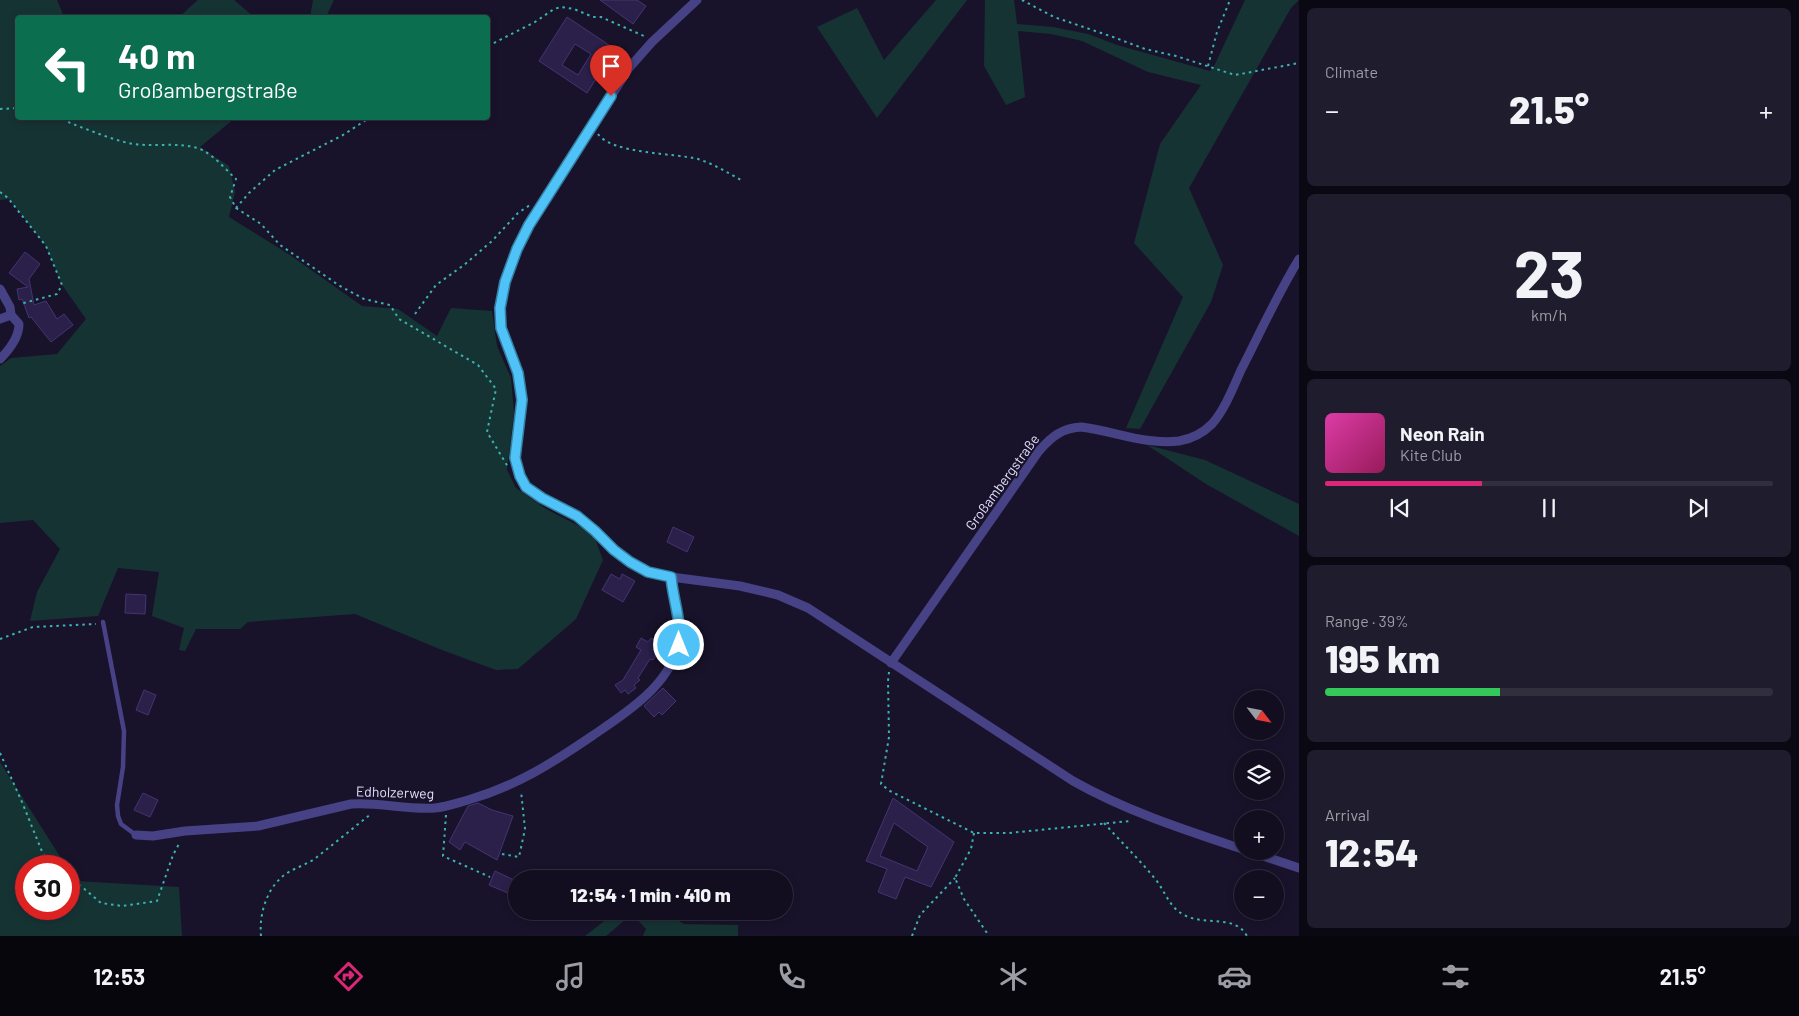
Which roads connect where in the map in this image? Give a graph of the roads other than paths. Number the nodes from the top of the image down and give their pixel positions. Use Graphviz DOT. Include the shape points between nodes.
graph roads {
  1 [pos="697,0"];
  2 [pos="1299,259"];
  3 [pos="0,289"];
  4 [pos="11,311"];
  5 [pos="0,319"];
  6 [pos="0,359"];
  7 [pos="671,577"];
  8 [pos="103,622"];
  9 [pos="891,662"];
  10 [pos="136,834"];
  11 [pos="1234,846"];
  12 [pos="1275,860"];
  13 [pos="1299,868"];
  1 -- 7 [label="street" via="629,68 529,225 505,282 500,308 501,328 518,373 522,400 515,458 526,487 577,516 630,562 648,572"];
  2 -- 9 [label="street, Großambergstraße" via="1213,423 1191,438 1169,442 1144,441 1081,427 1057,434 1039,451"];
  3 -- 4 [label="street"];
  4 -- 5 [label="street"];
  4 -- 6 [label="street" via="20,324 19,330"];
  7 -- 9 [label="street" via="740,586 778,596 823,617"];
  7 -- 10 [label="street, Edholzerweg" via="679,645 662,678 637,704 540,771 520,781 488,794 434,808 351,804 258,826 153,836"];
  8 -- 10 [label="lane" via="124,731 118,816 121,824"];
  9 -- 11 [label="street" via="1098,795"];
  12 -- 13 [label="street"];
}
